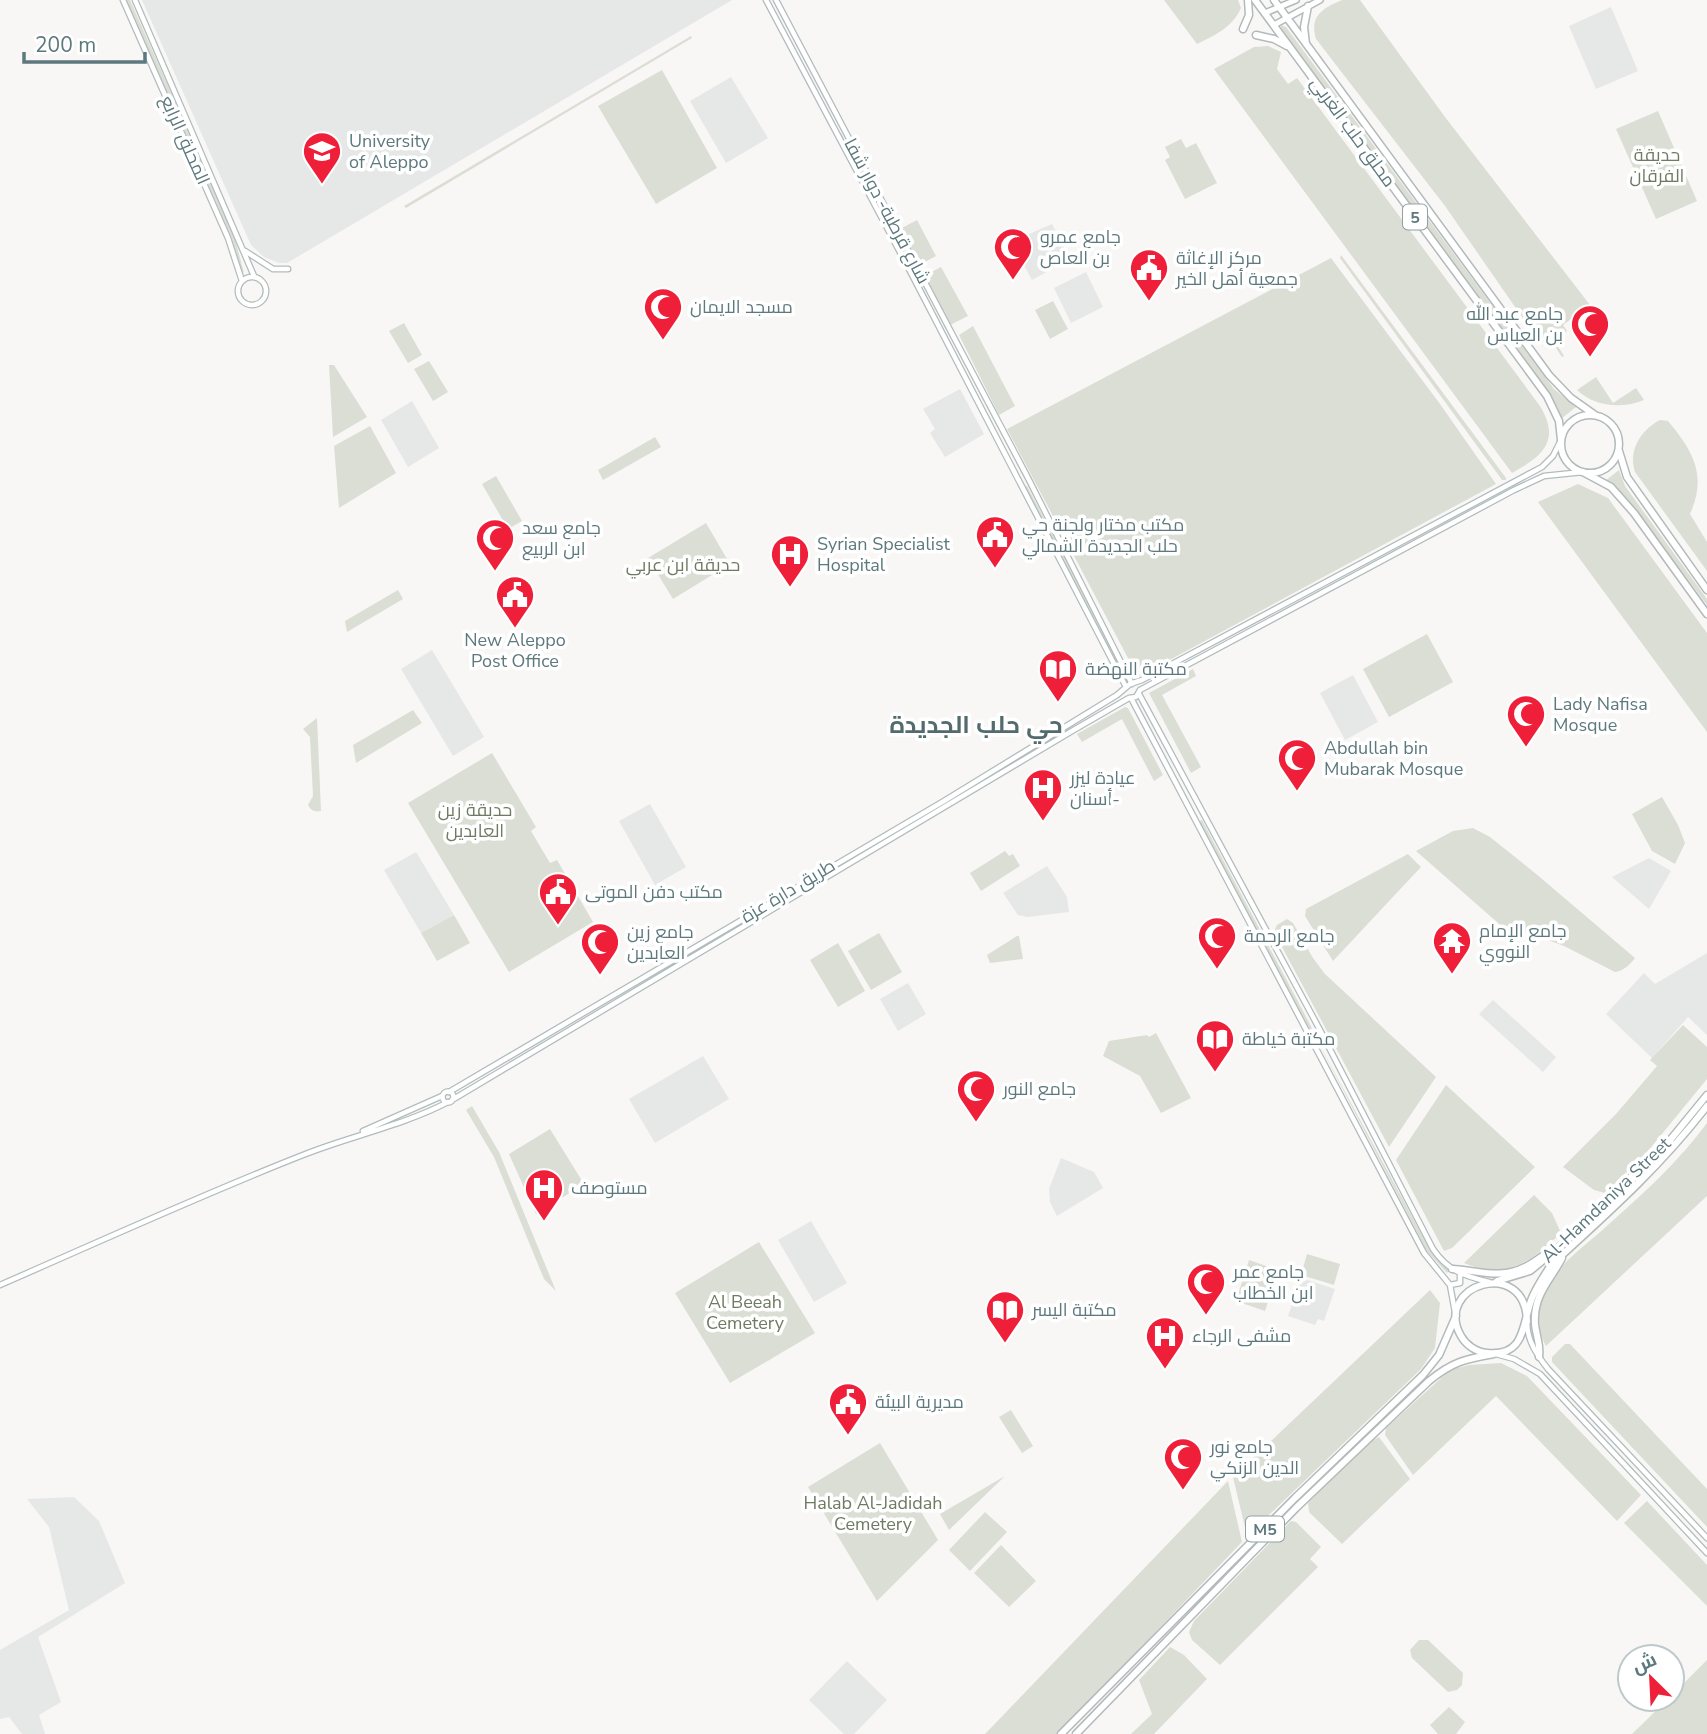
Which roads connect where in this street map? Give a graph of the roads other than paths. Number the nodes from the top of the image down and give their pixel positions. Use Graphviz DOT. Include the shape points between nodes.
graph roads {
  1 [pos="123,0"];
  2 [pos="135,0"];
  3 [pos="766,0"];
  4 [pos="776,0"];
  5 [pos="1248,0"];
  6 [pos="1255,0"];
  7 [pos="1296,0"];
  8 [pos="1320,0"];
  9 [pos="1276,3"];
  10 [pos="1308,6"];
  11 [pos="1265,13"];
  12 [pos="1287,17"];
  13 [pos="1274,25"];
  14 [pos="1243,29"];
  15 [pos="1256,35"];
  16 [pos="1306,46"];
  17 [pos="801,48"];
  18 [pos="1292,50"];
  19 [pos="793,52"];
  20 [pos="843,127"];
  21 [pos="835,132"];
  22 [pos="244,251"];
  23 [pos="288,269"];
  24 [pos="254,276"];
  25 [pos="242,281"];
  26 [pos="937,305"];
  27 [pos="930,309"];
  28 [pos="1595,415"];
  29 [pos="1561,440"];
  30 [pos="1619,450"];
  31 [pos="1583,472"];
  32 [pos="1027,476"];
  33 [pos="1020,480"];
  34 [pos="1707,590"];
  35 [pos="1706,612"];
  36 [pos="1129,686"];
  37 [pos="1140,692"];
  38 [pos="1130,698"];
  39 [pos="1202,814"];
  40 [pos="1194,819"];
  41 [pos="867,844"];
  42 [pos="871,849"];
  43 [pos="1320,1030"];
  44 [pos="1310,1035"];
  45 [pos="449,1092"];
  46 [pos="1707,1094"];
  47 [pos="442,1097"];
  48 [pos="450,1101"];
  49 [pos="1707,1106"];
  50 [pos="327,1145"];
  51 [pos="1411,1208"];
  52 [pos="1403,1212"];
  53 [pos="1562,1250"];
  54 [pos="1452,1269"];
  55 [pos="1460,1275"];
  56 [pos="1490,1282"];
  57 [pos="0,1285"];
  58 [pos="1450,1285"];
  59 [pos="1456,1316"];
  60 [pos="1527,1322"];
  61 [pos="1494,1353"];
  62 [pos="1539,1357"];
  63 [pos="1598,1423"];
  64 [pos="1592,1430"];
  65 [pos="1608,1434"];
  66 [pos="1602,1440"];
  67 [pos="1707,1538"];
  68 [pos="1707,1553"];
  69 [pos="1061,1734"];
  70 [pos="1076,1734"];
  1 -- 25 [label="main road, المحلق الرابع" via="228,237"];
  2 -- 22 [label="main road"];
  3 -- 19 [label="main road"];
  4 -- 17 [label="main road, شارع قرطبة- دوار شفا"];
  5 -- 14 [label="highway" via="1249,15"];
  6 -- 11 [label="highway, محلق حلب الغربي / 5"];
  7 -- 9 [label="main road"];
  8 -- 10 [label="main road"];
  9 -- 11 [label="main road"];
  9 -- 12 [label="highway, محلق حلب الغربي / 5"];
  10 -- 12 [label="main road"];
  10 -- 16 [label="highway"];
  11 -- 13 [label="highway, محلق حلب الغربي / 5"];
  12 -- 13 [label="main road"];
  12 -- 16 [label="highway, محلق حلب الغربي / 5"];
  13 -- 18 [label="highway, محلق حلب الغربي / 5"];
  15 -- 18 [label="highway"];
  16 -- 28 [label="highway, محلق حلب الغربي / 5" via="1549,375"];
  17 -- 19 [label="main road"];
  17 -- 20 [label="main road, شارع قرطبة- دوار شفا"];
  18 -- 29 [label="highway, محلق حلب الغربي / 5" via="1547,396 1559,421"];
  19 -- 21 [label="main road"];
  20 -- 21 [label="main road"];
  20 -- 26 [label="main road, شارع قرطبة- دوار شفا"];
  21 -- 27 [label="main road"];
  22 -- 23 [label="main road" via="273,269"];
  22 -- 24 [label="main road"];
  24 -- 25 [label="main road"];
  24 -- 25 [label="main road" via="267,290 256,305 241,300 238,288"];
  26 -- 27 [label="main road"];
  26 -- 32 [label="main road, شارع قرطبة- دوار شفا"];
  27 -- 33 [label="main road"];
  28 -- 29 [label="highway" via="1575,419"];
  28 -- 30 [label="highway" via="1614,427"];
  29 -- 31 [label="highway" via="1566,460"];
  29 -- 36 [label="main road, طريق دارة عزة" via="1542,467"];
  30 -- 31 [label="highway" via="1606,468"];
  30 -- 34 [label="highway" via="1627,477"];
  31 -- 35 [label="highway" via="1611,487 1634,513"];
  31 -- 37 [label="main road" via="1544,476 1514,490"];
  32 -- 33 [label="main road"];
  32 -- 36 [label="main road, شارع قرطبة- دوار شفا"];
  33 -- 36 [label="main road"];
  36 -- 37 [label="main road"];
  36 -- 38 [label="main road"];
  36 -- 41 [label="main road, طريق دارة عزة"];
  37 -- 38 [label="main road"];
  37 -- 39 [label="main road"];
  38 -- 40 [label="main road"];
  38 -- 42 [label="main road"];
  39 -- 40 [label="main road"];
  39 -- 43 [label="main road"];
  40 -- 44 [label="main road"];
  41 -- 42 [label="main road"];
  41 -- 45 [label="main road, طريق دارة عزة"];
  42 -- 48 [label="main road"];
  43 -- 44 [label="main road"];
  43 -- 51 [label="main road"];
  44 -- 52 [label="main road"];
  45 -- 47 [label="main road, طريق دارة عزة"];
  45 -- 48 [label="main road"];
  46 -- 53 [label="highway, Al-Hamdaniya Street" via="1656,1155"];
  47 -- 48 [label="main road"];
  47 -- 50 [label="main road"];
  48 -- 50 [label="main road"];
  49 -- 53 [label="highway, Al-Hamdaniya Street" via="1647,1178"];
  50 -- 57 [label="main road"];
  51 -- 52 [label="main road"];
  51 -- 54 [label="main road" via="1437,1256"];
  52 -- 58 [label="main road" via="1424,1253"];
  53 -- 54 [label="highway" via="1546,1252 1511,1273"];
  53 -- 56 [label="highway, Al-Hamdaniya Street" via="1530,1271"];
  53 -- 60 [label="highway, Al-Hamdaniya Street" via="1530,1301"];
  53 -- 62 [label="highway" via="1538,1303"];
  54 -- 55 [label="main road"];
  55 -- 56 [label="main road"];
  55 -- 58 [label="main road" via="1460,1283"];
  56 -- 59 [label="highway" via="1463,1296"];
  56 -- 60 [label="highway" via="1518,1294"];
  58 -- 59 [label="main road"];
  59 -- 61 [label="highway" via="1462,1339 1482,1352"];
  59 -- 69 [label="highway, M5" via="1423,1375"];
  60 -- 61 [label="highway" via="1516,1344"];
  60 -- 62 [label="main road"];
  61 -- 64 [label="main road" via="1539,1374"];
  61 -- 70 [label="highway, M5" via="1447,1366 1429,1381 1296,1508"];
  62 -- 63 [label="main road"];
  63 -- 64 [label="main road" via="1598,1429"];
  63 -- 65 [label="main road"];
  64 -- 66 [label="main road"];
  65 -- 66 [label="main road"];
  65 -- 67 [label="main road"];
  66 -- 68 [label="main road"];
}
